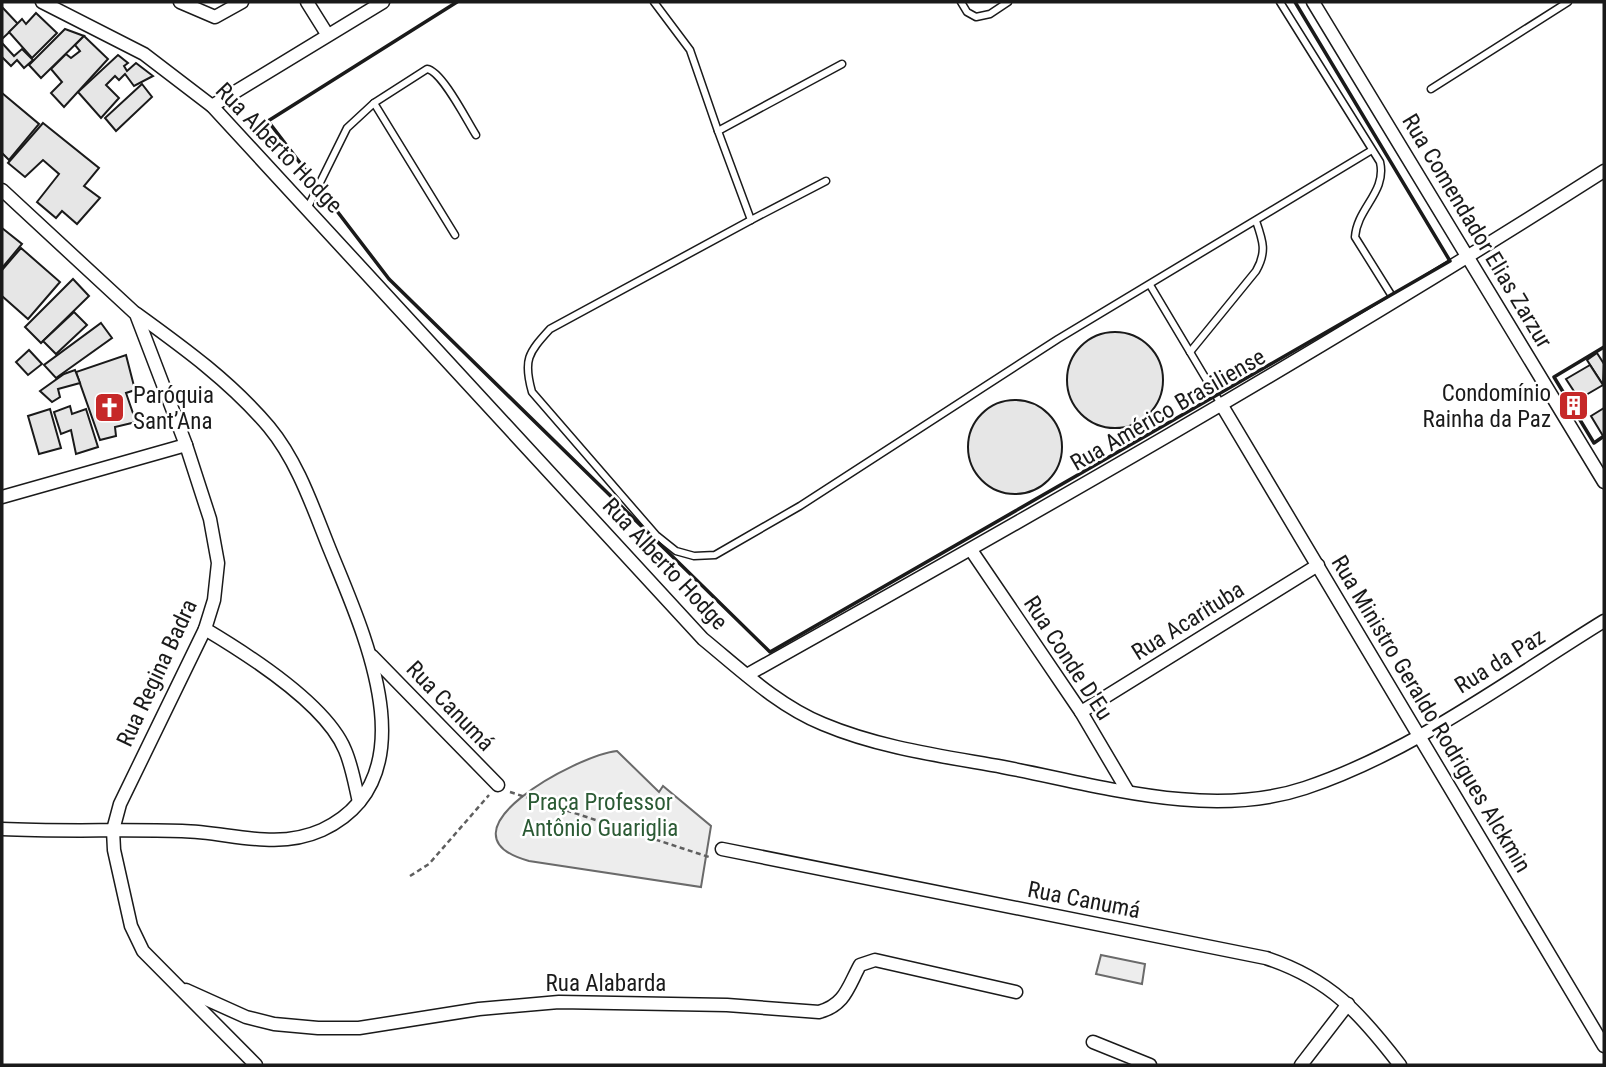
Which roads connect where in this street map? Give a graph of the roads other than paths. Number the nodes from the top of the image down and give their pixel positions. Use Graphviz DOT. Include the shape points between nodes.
graph roads {
  1 [pos="42,2"];
  2 [pos="180,2"];
  3 [pos="242,2"];
  4 [pos="307,2"];
  5 [pos="383,2"];
  6 [pos="654,2"];
  7 [pos="961,2"];
  8 [pos="1008,2"];
  9 [pos="1280,2"];
  10 [pos="1313,2"];
  11 [pos="1568,2"];
  12 [pos="327,34"];
  13 [pos="842,64"];
  14 [pos="1431,89"];
  15 [pos="374,103"];
  16 [pos="212,106"];
  17 [pos="718,131"];
  18 [pos="476,135"];
  19 [pos="1372,150"];
  20 [pos="1604,171"];
  21 [pos="826,181"];
  22 [pos="2,190"];
  23 [pos="308,207"];
  24 [pos="751,220"];
  25 [pos="1256,221"];
  26 [pos="455,234"];
  27 [pos="1470,257"];
  28 [pos="1150,285"];
  29 [pos="1395,301"];
  30 [pos="136,314"];
  31 [pos="1190,352"];
  32 [pos="1221,404"];
  33 [pos="186,445"];
  34 [pos="1604,482"];
  35 [pos="2,498"];
  36 [pos="971,550"];
  37 [pos="1318,565"];
  38 [pos="1604,621"];
  39 [pos="205,629"];
  40 [pos="372,656"];
  41 [pos="747,675"];
  42 [pos="1081,712"];
  43 [pos="1417,736"];
  44 [pos="498,785"];
  45 [pos="1127,790"];
  46 [pos="359,802"];
  47 [pos="2,829"];
  48 [pos="113,830"];
  49 [pos="722,849"];
  50 [pos="176,986"];
  51 [pos="1016,992"];
  52 [pos="1348,1004"];
  53 [pos="1093,1042"];
  54 [pos="1604,1046"];
  55 [pos="256,1065"];
  56 [pos="1150,1065"];
  57 [pos="1300,1065"];
  58 [pos="1400,1065"];
  1 -- 16 [label="street, Rua Alberto Hodge" via="144,54"];
  2 -- 3 [label="street" via="215,17"];
  4 -- 12 [label="street"];
  5 -- 12 [label="street"];
  6 -- 17 [label="lane" via="690,50"];
  7 -- 8 [label="lane" via="976,17"];
  9 -- 19 [label="lane"];
  10 -- 27 [label="street, Rua Comendador Elias Zarzur"];
  11 -- 14 [label="lane"];
  12 -- 16 [label="street"];
  13 -- 17 [label="lane"];
  15 -- 18 [label="lane" via="421,72 433,70"];
  15 -- 23 [label="lane" via="347,128"];
  15 -- 26 [label="lane"];
  16 -- 23 [label="street, Rua Alberto Hodge"];
  17 -- 24 [label="lane"];
  19 -- 25 [label="lane"];
  19 -- 29 [label="lane" via="1380,162 1382,179 1361,215 1355,237"];
  20 -- 27 [label="street, Rua Américo Brasiliense"];
  21 -- 24 [label="lane"];
  22 -- 30 [label="street, Rua Regina Badra"];
  23 -- 41 [label="street, Rua Alberto Hodge" via="703,639"];
  24 -- 28 [label="lane" via="550,329 533,347 525,367 532,392 656,535 676,551 694,556 715,555 800,506"];
  25 -- 28 [label="lane"];
  25 -- 31 [label="lane" via="1264,257"];
  27 -- 29 [label="street, Rua Américo Brasiliense"];
  27 -- 34 [label="street, Rua Comendador Elias Zarzur"];
  28 -- 31 [label="lane"];
  29 -- 32 [label="street, Rua Américo Brasiliense"];
  30 -- 33 [label="street, Rua Regina Badra"];
  30 -- 40 [label="street" via="199,358 270,428 300,477"];
  31 -- 32 [label="lane"];
  32 -- 36 [label="street, Rua Américo Brasiliense"];
  32 -- 37 [label="street, Rua Ministro Geraldo Rodrigues Alckmin"];
  33 -- 35 [label="street"];
  33 -- 39 [label="street, Rua Regina Badra" via="210,519 218,563"];
  36 -- 41 [label="street, Rua Américo Brasiliense"];
  36 -- 42 [label="street, Rua Conde D'Eu"];
  37 -- 42 [label="street, Rua Acarituba"];
  37 -- 43 [label="street, Rua Ministro Geraldo Rodrigues Alckmin"];
  38 -- 43 [label="street, Rua da Paz"];
  39 -- 46 [label="street" via="242,651 323,716 346,751"];
  39 -- 48 [label="street, Rua Regina Badra" via="120,804"];
  40 -- 44 [label="street, Rua Canumá"];
  40 -- 46 [label="street" via="383,733 379,764"];
  41 -- 45 [label="street, Rua Alberto Hodge" via="788,707 882,744"];
  42 -- 45 [label="street, Rua Conde D'Eu"];
  43 -- 45 [label="street, Rua Alberto Hodge" via="1351,771 1303,789 1261,797 1216,800"];
  43 -- 54 [label="street, Rua Ministro Geraldo Rodrigues Alckmin"];
  46 -- 48 [label="street" via="324,829 268,842 186,831"];
  47 -- 48 [label="street"];
  48 -- 50 [label="street, Rua Regina Badra" via="131,926 143,951"];
  49 -- 52 [label="street, Rua Canumá" via="1266,958 1309,974"];
  50 -- 51 [label="street, Rua Alabarda" via="246,1017 274,1024 359,1028 559,1002 820,1012 834,1008 860,965 875,960"];
  50 -- 55 [label="street, Rua Regina Badra"];
  52 -- 57 [label="street"];
  52 -- 58 [label="street, Rua Canumá"];
  53 -- 56 [label="street"];
}
